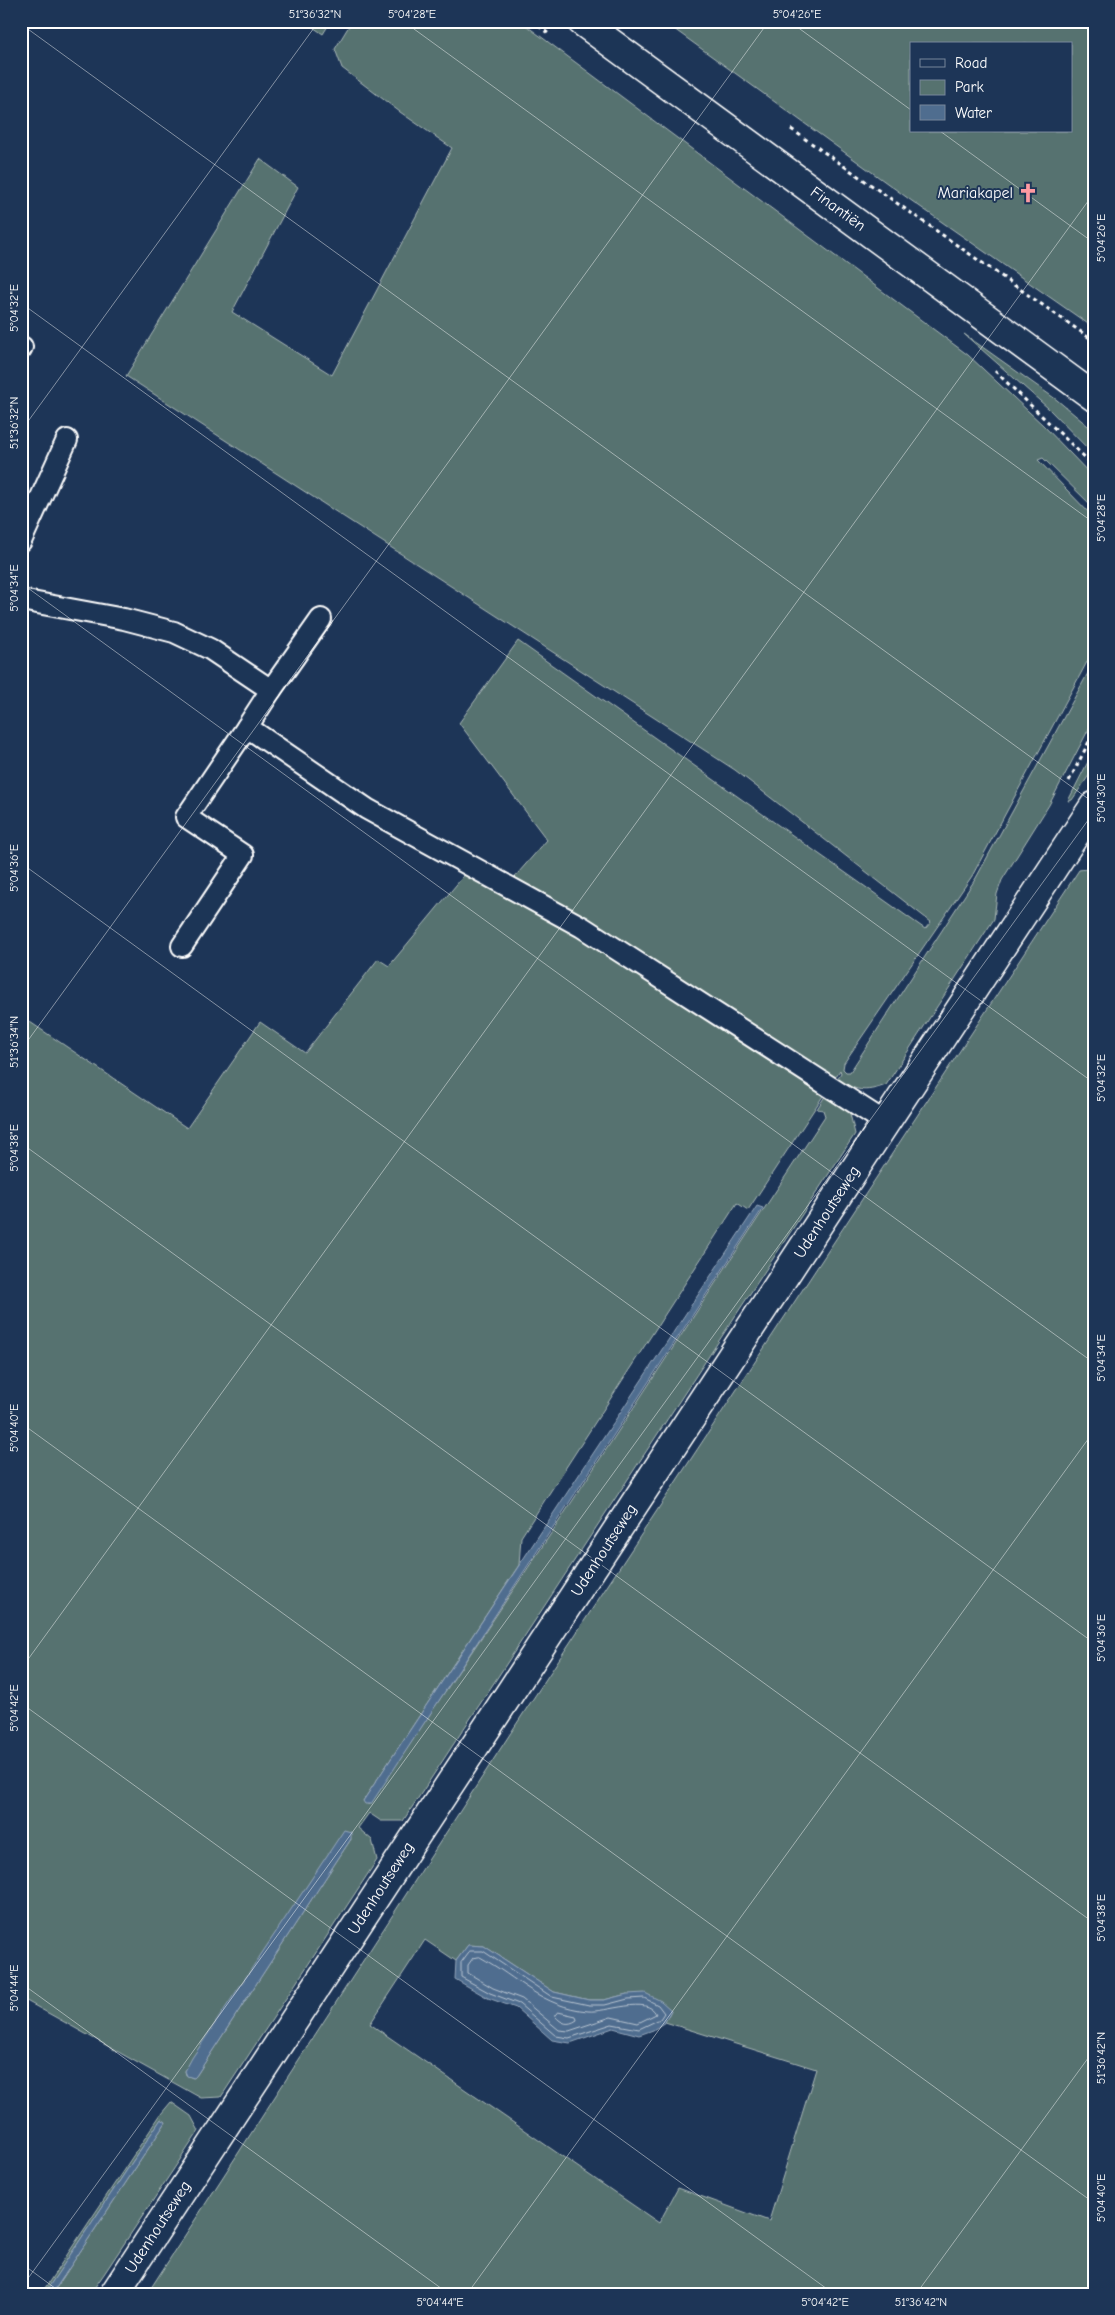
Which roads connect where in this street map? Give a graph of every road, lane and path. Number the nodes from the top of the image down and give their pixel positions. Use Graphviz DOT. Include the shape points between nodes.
graph roads {
  1 [pos="581,21"];
  2 [pos="786,125"];
  3 [pos="1094,341"];
  4 [pos="1094,396"];
  5 [pos="67,440"];
  6 [pos="21,540"];
  7 [pos="21,600"];
  8 [pos="321,619"];
  9 [pos="271,690"];
  10 [pos="247,728"];
  11 [pos="1094,806"];
  12 [pos="182,946"];
  13 [pos="886,1123"];
  14 [pos="114,2294"];
  1 -- 4 [label="street, Finantiën"];
  2 -- 3 [label="path"];
  5 -- 6 [label="lane"];
  7 -- 9 [label="lane" via="174,632 210,649"];
  8 -- 9 [label="lane"];
  9 -- 10 [label="lane"];
  10 -- 12 [label="lane" via="186,817 243,855"];
  10 -- 13 [label="lane" via="367,809 582,927"];
  11 -- 13 [label="street, Udenhoutseweg"];
  13 -- 14 [label="street, Udenhoutseweg"];
}
